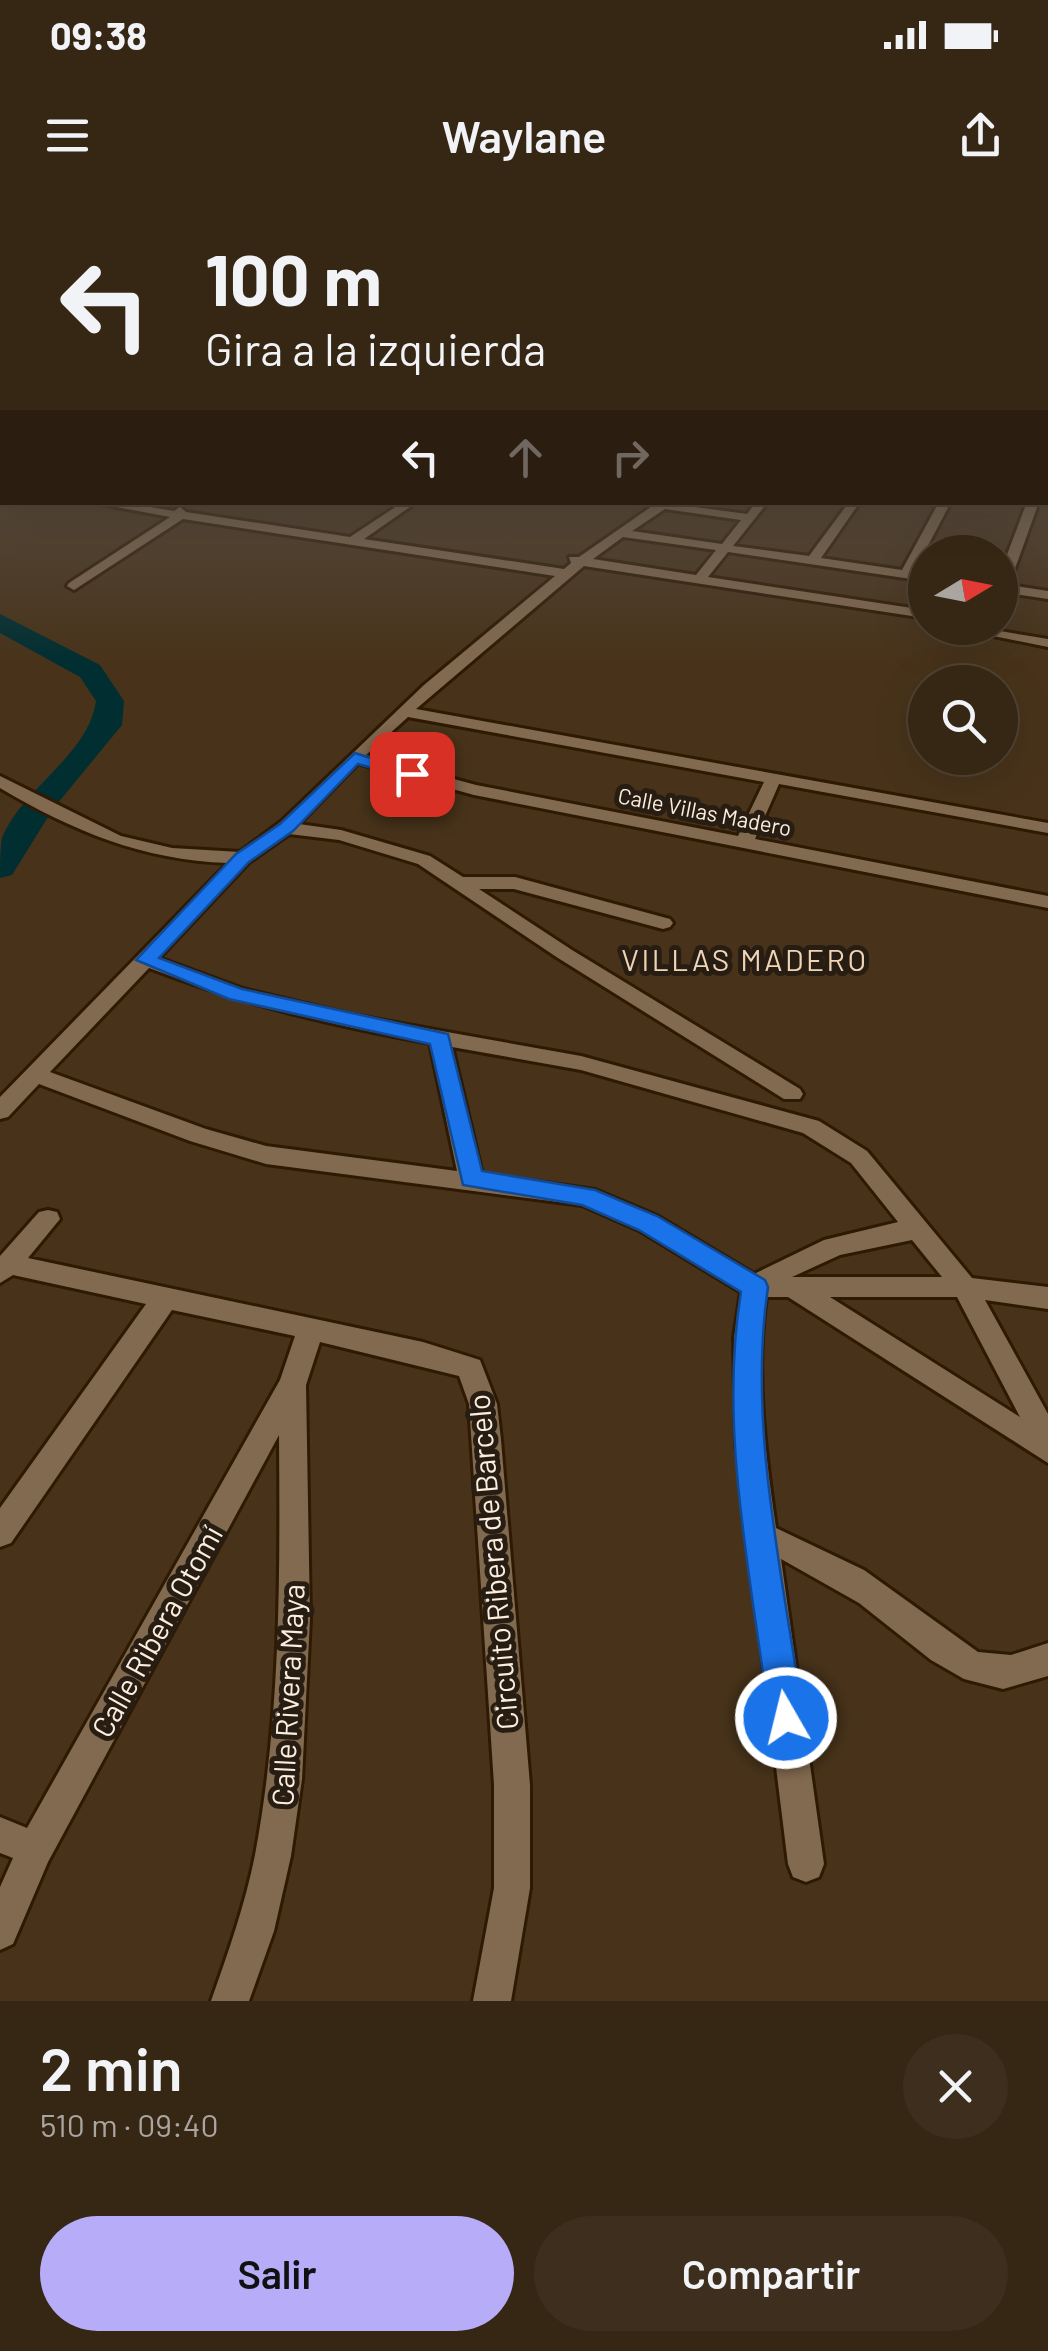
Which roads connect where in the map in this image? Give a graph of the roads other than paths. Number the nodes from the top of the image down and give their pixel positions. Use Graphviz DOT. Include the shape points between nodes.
graph roads {
  1 [pos="131,505"];
  2 [pos="407,505"];
  3 [pos="644,505"];
  4 [pos="663,505"];
  5 [pos="671,505"];
  6 [pos="761,505"];
  7 [pos="853,505"];
  8 [pos="943,505"];
  9 [pos="1032,505"];
  10 [pos="180,509"];
  11 [pos="750,518"];
  12 [pos="621,533"];
  13 [pos="354,540"];
  14 [pos="1018,542"];
  15 [pos="462,544"];
  16 [pos="726,546"];
  17 [pos="813,560"];
  18 [pos="580,561"];
  19 [pos="602,565"];
  20 [pos="563,566"];
  21 [pos="544,570"];
  22 [pos="906,574"];
  23 [pos="699,579"];
  24 [pos="74,586"];
  25 [pos="1018,591"];
  26 [pos="1048,595"];
  27 [pos="908,611"];
  28 [pos="908,619"];
  29 [pos="1018,628"];
  30 [pos="1048,632"];
  31 [pos="1018,637"];
  32 [pos="1048,642"];
  33 [pos="455,668"];
  34 [pos="407,712"];
  35 [pos="355,758"];
  36 [pos="774,778"];
  37 [pos="5,789"];
  38 [pos="286,828"];
  39 [pos="1048,828"];
  40 [pos="102,838"];
  41 [pos="745,842"];
  42 [pos="242,858"];
  43 [pos="461,883"];
  44 [pos="1048,902"];
  45 [pos="663,923"];
  46 [pos="146,960"];
  47 [pos="440,1040"];
  48 [pos="36,1075"];
  49 [pos="792,1094"];
  50 [pos="0,1111"];
  51 [pos="471,1179"];
  52 [pos="48,1218"];
  53 [pos="920,1229"];
  54 [pos="4,1268"];
  55 [pos="965,1286"];
  56 [pos="755,1287"];
  57 [pos="793,1288"];
  58 [pos="166,1298"];
  59 [pos="1048,1298"];
  60 [pos="310,1330"];
  61 [pos="293,1383"];
  62 [pos="1048,1446"];
  63 [pos="0,1533"];
  64 [pos="762,1536"];
  65 [pos="1048,1659"];
  66 [pos="0,1835"];
  67 [pos="35,1849"];
  68 [pos="806,1864"];
  69 [pos="0,1931"];
  70 [pos="230,2001"];
  71 [pos="492,2001"];
  1 -- 10 [label="street"];
  2 -- 13 [label="street"];
  3 -- 20 [label="street"];
  4 -- 12 [label="street"];
  5 -- 11 [label="street"];
  6 -- 11 [label="street"];
  7 -- 17 [label="street"];
  8 -- 22 [label="street"];
  9 -- 14 [label="street"];
  10 -- 13 [label="street"];
  10 -- 24 [label="street"];
  11 -- 16 [label="street"];
  12 -- 16 [label="street"];
  12 -- 18 [label="street"];
  13 -- 21 [label="street"];
  15 -- 20 [label="street"];
  16 -- 17 [label="street"];
  16 -- 23 [label="street"];
  17 -- 22 [label="street"];
  18 -- 19 [label="street"];
  18 -- 20 [label="street"];
  19 -- 23 [label="street"];
  19 -- 28 [label="street" via="636,578"];
  20 -- 21 [label="street"];
  20 -- 33 [label="street"];
  21 -- 33 [label="street" via="458,646"];
  23 -- 27 [label="street"];
  25 -- 26 [label="street"];
  29 -- 30 [label="street"];
  31 -- 32 [label="street"];
  33 -- 34 [label="street"];
  34 -- 35 [label="street"];
  34 -- 36 [label="street"];
  35 -- 38 [label="street"];
  35 -- 41 [label="street, Calle Villas Madero" via="474,790"];
  36 -- 39 [label="street"];
  36 -- 41 [label="street"];
  37 -- 40 [label="street"];
  37 -- 40 [label="street" via="70,838"];
  38 -- 42 [label="street"];
  38 -- 43 [label="street" via="386,846"];
  40 -- 42 [label="street" via="172,856"];
  41 -- 44 [label="street, Calle Villas Madero"];
  42 -- 46 [label="street"];
  43 -- 45 [label="street" via="515,883"];
  43 -- 49 [label="street"];
  46 -- 47 [label="street" via="236,994"];
  46 -- 48 [label="street"];
  47 -- 51 [label="street"];
  47 -- 53 [label="street" via="582,1063 811,1127 859,1158"];
  48 -- 50 [label="street"];
  48 -- 51 [label="street" via="266,1155"];
  51 -- 56 [label="street" via="586,1196 648,1223"];
  52 -- 54 [label="street"];
  53 -- 55 [label="street"];
  53 -- 56 [label="street" via="826,1246"];
  54 -- 58 [label="street, Circuito Ribera de Barcelo"];
  55 -- 57 [label="street"];
  55 -- 59 [label="street"];
  55 -- 62 [label="street"];
  56 -- 57 [label="street"];
  56 -- 64 [label="street" via="747,1338 750,1444"];
  57 -- 62 [label="street"];
  58 -- 60 [label="street, Circuito Ribera de Barcelo"];
  58 -- 63 [label="street"];
  60 -- 61 [label="street, Calle Ribera Otomí"];
  60 -- 71 [label="street, Circuito Ribera de Barcelo" via="452,1360 470,1368 478,1384 512,1784 512,1888"];
  61 -- 67 [label="street, Calle Ribera Otomí"];
  61 -- 70 [label="street, Calle Rivera Maya" via="295,1552 278,1834 261,1914"];
  64 -- 65 [label="street" via="822,1560 955,1659 990,1672 1024,1670"];
  64 -- 68 [label="street"];
  66 -- 67 [label="street"];
  67 -- 69 [label="street, Calle Ribera Otomí"];
}
